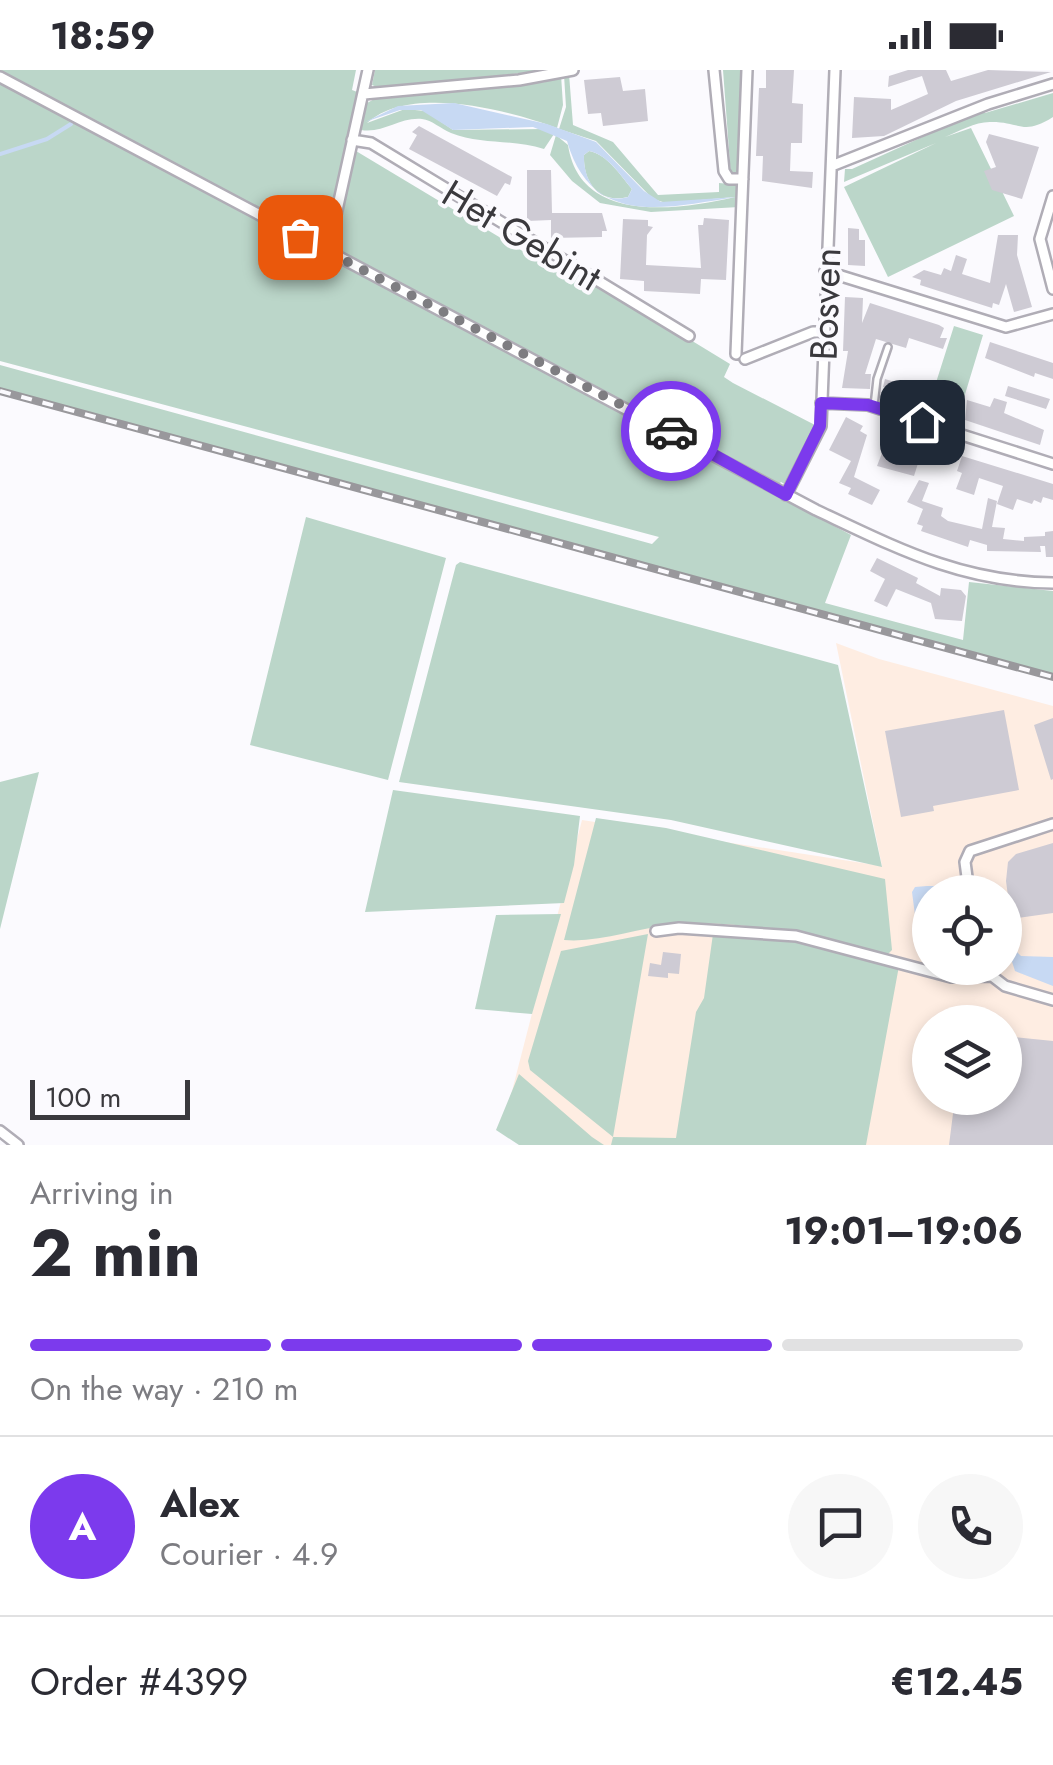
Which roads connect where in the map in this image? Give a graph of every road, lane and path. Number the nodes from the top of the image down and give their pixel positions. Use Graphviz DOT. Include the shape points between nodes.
graph roads {
  1 [pos="368,70"];
  2 [pos="573,70"];
  3 [pos="714,70"];
  4 [pos="747,70"];
  5 [pos="834,70"];
  6 [pos="0,77"];
  7 [pos="1053,84"];
  8 [pos="364,94"];
  9 [pos="352,140"];
  10 [pos="834,165"];
  11 [pos="744,180"];
  12 [pos="1053,196"];
  13 [pos="1053,239"];
  14 [pos="1040,240"];
  15 [pos="328,251"];
  16 [pos="825,270"];
  17 [pos="1053,289"];
  18 [pos="1053,314"];
  19 [pos="824,332"];
  20 [pos="689,336"];
  21 [pos="888,347"];
  22 [pos="821,403"];
  23 [pos="874,406"];
  24 [pos="1053,464"];
  25 [pos="786,495"];
  26 [pos="1053,583"];
  27 [pos="1053,824"];
  28 [pos="967,875"];
  29 [pos="656,931"];
  30 [pos="912,967"];
  31 [pos="1008,985"];
  32 [pos="1053,1000"];
  33 [pos="0,1131"];
  34 [pos="18,1145"];
  1 -- 8 [label="street"];
  2 -- 8 [label="street"];
  3 -- 11 [label="street" via="724,172"];
  4 -- 11 [label="street"];
  5 -- 10 [label="street, Bosven"];
  6 -- 15 [label="street"];
  7 -- 10 [label="street"];
  8 -- 9 [label="street"];
  9 -- 15 [label="street"];
  9 -- 20 [label="street, Het Gebint" via="370,144"];
  10 -- 16 [label="street, Bosven"];
  11 -- 19 [label="street" via="740,356"];
  12 -- 14 [label="street"];
  13 -- 14 [label="street"];
  14 -- 17 [label="street"];
  15 -- 25 [label="street"];
  16 -- 18 [label="street" via="1006,327"];
  16 -- 19 [label="street, Bosven"];
  19 -- 22 [label="street, Bosven"];
  21 -- 23 [label="lane"];
  22 -- 23 [label="street"];
  22 -- 25 [label="street, Bosven" via="820,426"];
  23 -- 24 [label="street"];
  25 -- 26 [label="street" via="931,564 985,578"];
  27 -- 28 [label="street" via="970,851"];
  29 -- 30 [label="street" via="796,936"];
  31 -- 32 [label="street"];
  33 -- 34 [label="street"];
}
